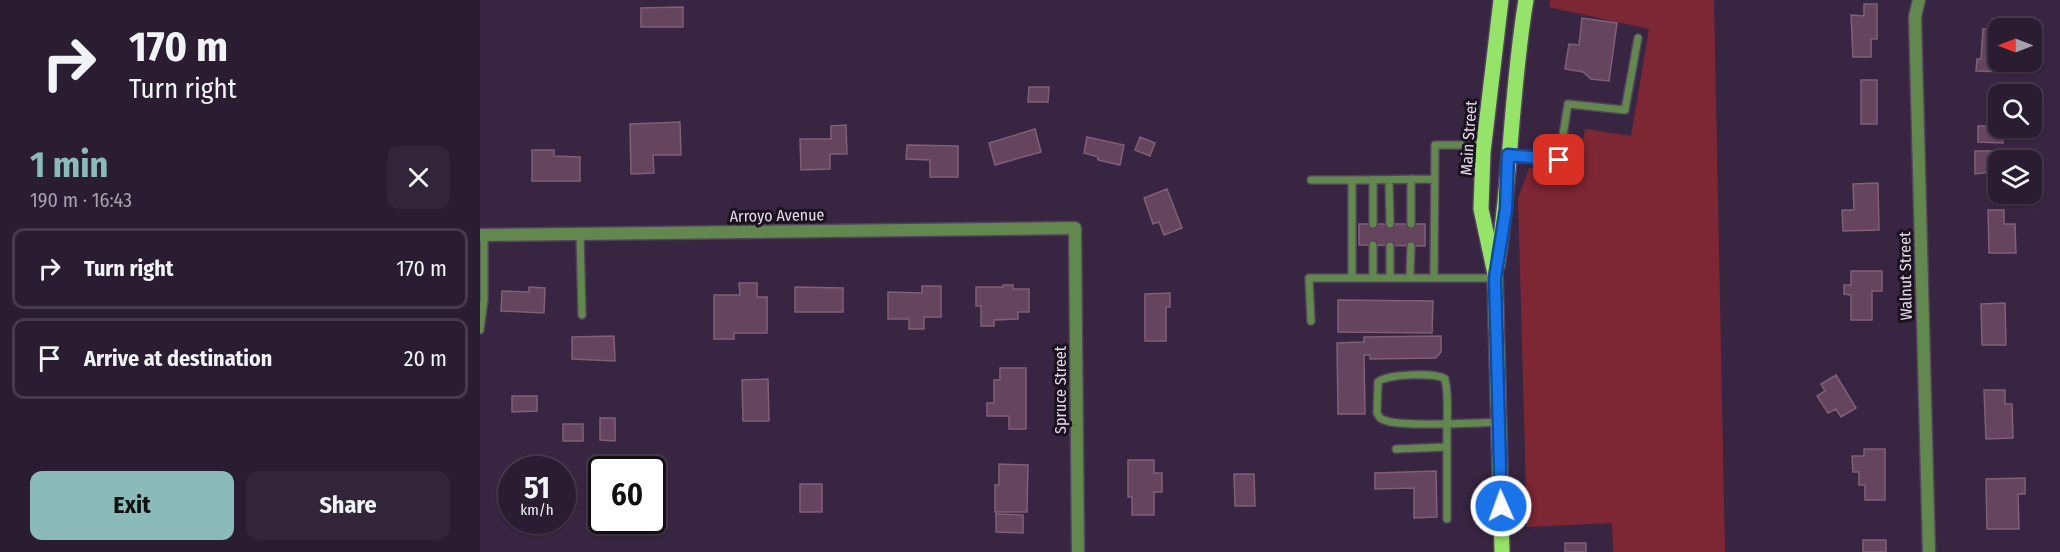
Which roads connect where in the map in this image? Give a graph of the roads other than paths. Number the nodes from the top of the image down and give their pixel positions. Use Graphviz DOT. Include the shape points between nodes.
graph roads {
  1 [pos="1501,0"];
  2 [pos="1919,0"];
  3 [pos="1525,4"];
  4 [pos="1638,38"];
  5 [pos="1484,145"];
  6 [pos="1508,155"];
  7 [pos="1434,179"];
  8 [pos="1311,180"];
  9 [pos="1352,180"];
  10 [pos="1373,180"];
  11 [pos="1389,180"];
  12 [pos="1412,180"];
  13 [pos="1373,224"];
  14 [pos="1390,224"];
  15 [pos="1410,224"];
  16 [pos="1075,228"];
  17 [pos="580,234"];
  18 [pos="482,235"];
  19 [pos="1373,245"];
  20 [pos="1390,246"];
  21 [pos="1410,246"];
  22 [pos="1352,277"];
  23 [pos="1373,277"];
  24 [pos="1390,277"];
  25 [pos="1410,277"];
  26 [pos="1434,277"];
  27 [pos="1495,278"];
  28 [pos="582,315"];
  29 [pos="1311,321"];
  30 [pos="480,330"];
  31 [pos="1498,422"];
  32 [pos="1447,423"];
  33 [pos="1447,447"];
  34 [pos="1396,449"];
  35 [pos="1448,519"];
  36 [pos="1078,552"];
  37 [pos="1502,552"];
  38 [pos="1929,552"];
  1 -- 5 [label="main road, Main Street"];
  2 -- 38 [label="street, Walnut Street" via="1915,17"];
  3 -- 6 [label="main road, Main Street"];
  4 -- 6 [label="lane" via="1625,110 1568,104 1559,160"];
  5 -- 7 [label="lane" via="1435,145"];
  5 -- 27 [label="main road, Main Street" via="1481,209"];
  6 -- 27 [label="main road, Main Street" via="1506,209"];
  7 -- 12 [label="lane"];
  7 -- 26 [label="lane"];
  8 -- 9 [label="lane"];
  9 -- 10 [label="lane"];
  9 -- 22 [label="lane"];
  10 -- 11 [label="lane"];
  10 -- 13 [label="lane"];
  11 -- 12 [label="lane"];
  11 -- 14 [label="lane"];
  12 -- 15 [label="lane"];
  16 -- 17 [label="street, Arroyo Avenue"];
  16 -- 36 [label="street, Spruce Street"];
  17 -- 18 [label="street, Arroyo Avenue"];
  17 -- 28 [label="lane"];
  18 -- 30 [label="lane" via="484,300"];
  19 -- 23 [label="lane"];
  20 -- 24 [label="lane"];
  21 -- 25 [label="lane"];
  22 -- 23 [label="lane"];
  22 -- 29 [label="lane" via="1309,278"];
  23 -- 24 [label="lane"];
  24 -- 25 [label="lane"];
  25 -- 26 [label="lane"];
  26 -- 27 [label="lane"];
  27 -- 31 [label="main road, Main Street"];
  31 -- 32 [label="lane"];
  31 -- 37 [label="main road, Main Street"];
  32 -- 32 [label="lane" via="1380,418 1378,382 1391,376 1440,375 1447,388"];
  32 -- 33 [label="lane"];
  33 -- 34 [label="lane"];
  33 -- 35 [label="lane"];
}
